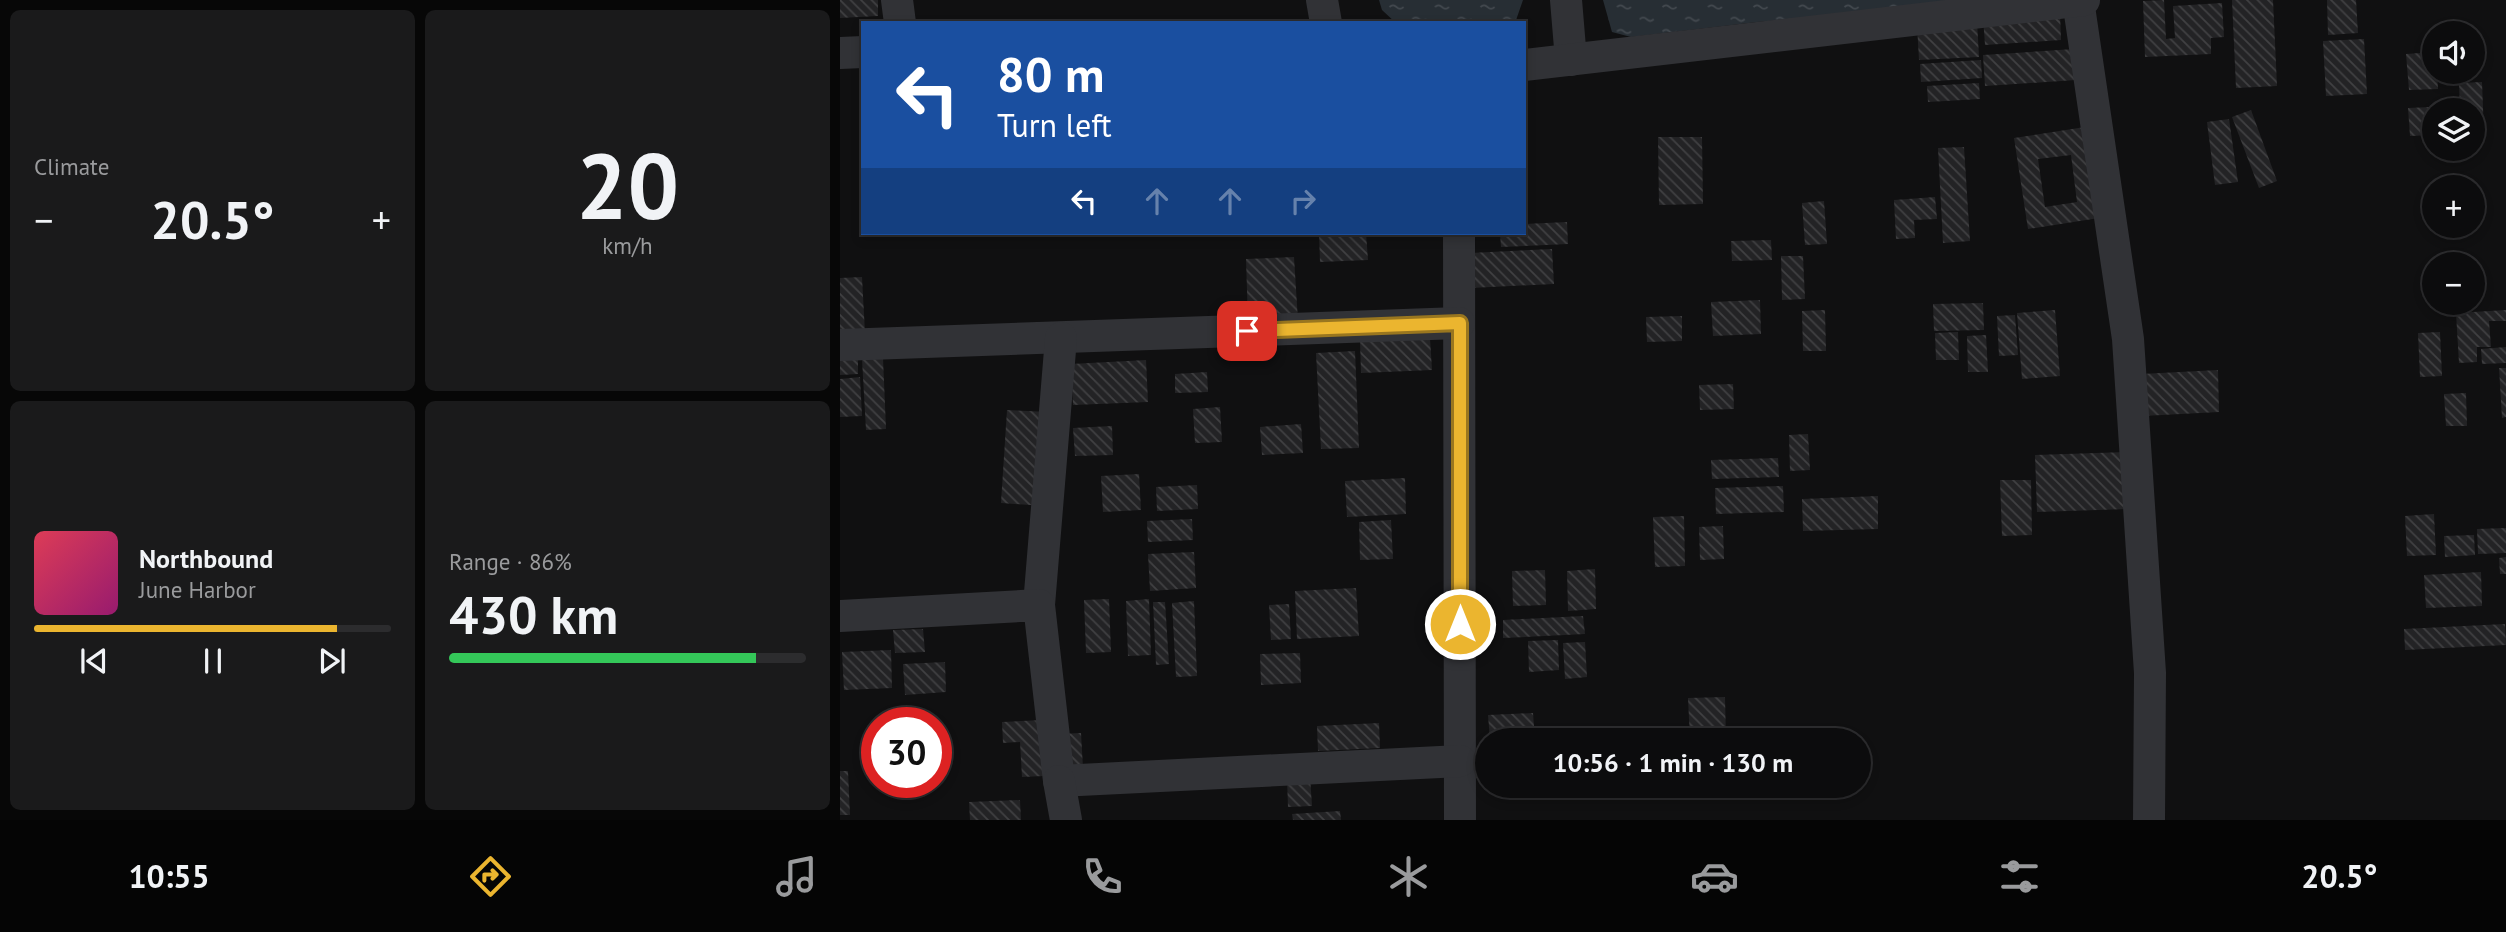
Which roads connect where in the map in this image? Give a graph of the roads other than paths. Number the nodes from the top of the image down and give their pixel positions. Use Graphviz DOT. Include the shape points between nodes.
graph roads {
  1 [pos="897,0"];
  2 [pos="1322,0"];
  3 [pos="1566,0"];
  4 [pos="2078,0"];
  5 [pos="2084,0"];
  6 [pos="900,21"];
  7 [pos="1326,21"];
  8 [pos="861,52"];
  9 [pos="840,53"];
  10 [pos="1571,60"];
  11 [pos="1526,65"];
  12 [pos="1459,235"];
  13 [pos="1460,323"];
  14 [pos="1061,338"];
  15 [pos="840,345"];
  16 [pos="1038,605"];
  17 [pos="840,616"];
  18 [pos="1460,761"];
  19 [pos="1059,781"];
  20 [pos="1066,820"];
  21 [pos="1461,820"];
  22 [pos="2149,820"];
  1 -- 6 [label="street"];
  2 -- 7 [label="street"];
  3 -- 10 [label="street"];
  4 -- 5 [label="street"];
  4 -- 10 [label="street"];
  4 -- 22 [label="street" via="2128,339 2150,673"];
  8 -- 9 [label="street"];
  10 -- 11 [label="street"];
  12 -- 13 [label="street"];
  13 -- 14 [label="street"];
  13 -- 18 [label="street"];
  14 -- 15 [label="street"];
  14 -- 16 [label="street"];
  16 -- 17 [label="street"];
  16 -- 19 [label="street"];
  18 -- 19 [label="street"];
  18 -- 21 [label="street"];
  19 -- 20 [label="street"];
}
